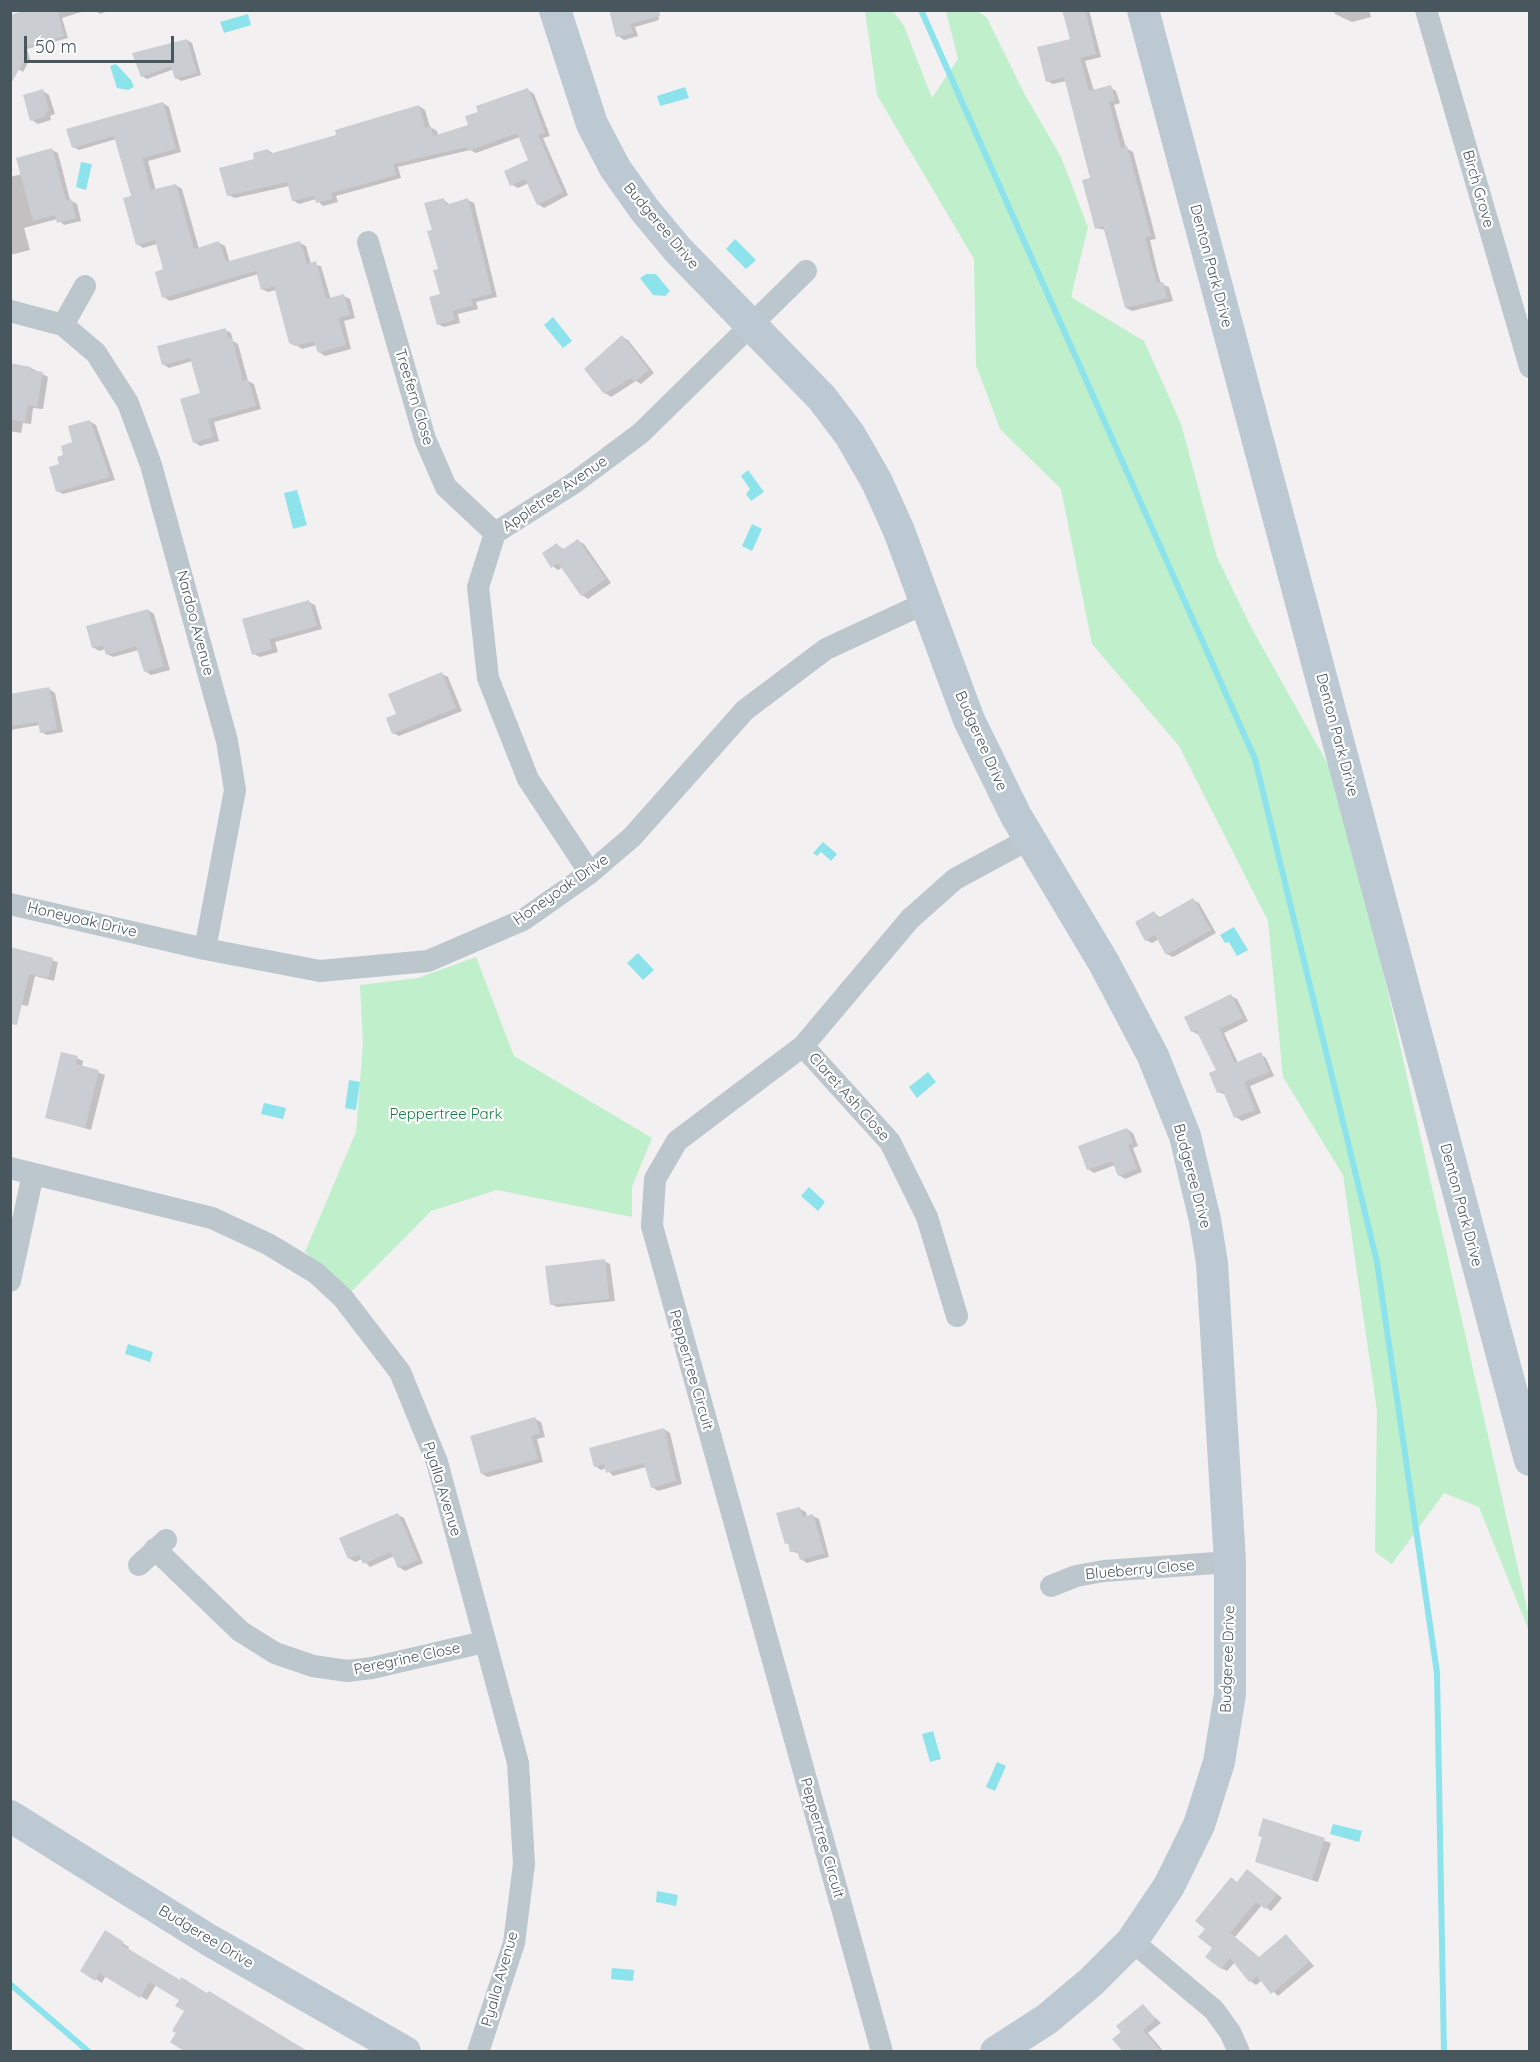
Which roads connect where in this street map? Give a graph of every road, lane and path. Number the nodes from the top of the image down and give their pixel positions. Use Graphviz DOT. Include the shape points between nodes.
graph roads {
  1 [pos="555,10"];
  2 [pos="1143,10"];
  3 [pos="1426,10"];
  4 [pos="368,242"];
  5 [pos="806,271"];
  6 [pos="85,286"];
  7 [pos="10,311"];
  8 [pos="63,325"];
  9 [pos="752,325"];
  10 [pos="1528,353"];
  11 [pos="495,533"];
  12 [pos="925,603"];
  13 [pos="1029,839"];
  14 [pos="590,873"];
  15 [pos="10,904"];
  16 [pos="205,949"];
  17 [pos="803,1046"];
  18 [pos="10,1168"];
  19 [pos="33,1174"];
  20 [pos="10,1281"];
  21 [pos="957,1316"];
  22 [pos="1530,1460"];
  23 [pos="1230,1562"];
  24 [pos="139,1565"];
  25 [pos="1051,1586"];
  26 [pos="484,1642"];
  27 [pos="10,1816"];
  28 [pos="1132,1941"];
  29 [pos="405,2052"];
  30 [pos="478,2052"];
  31 [pos="882,2052"];
  32 [pos="996,2052"];
  33 [pos="1239,2052"];
  1 -- 9 [label="street, Budgeree Drive" via="592,124 615,168 678,250"];
  2 -- 22 [label="street, Denton Park Drive"];
  3 -- 10 [label="street, Birch Grove"];
  4 -- 11 [label="street, Treefern Close" via="425,439 446,487"];
  5 -- 9 [label="street"];
  6 -- 8 [label="street"];
  7 -- 8 [label="street, Nardoo Avenue"];
  8 -- 16 [label="street, Nardoo Avenue" via="96,353 128,403 151,465 227,741 235,790"];
  9 -- 11 [label="street, Appletree Avenue" via="641,434"];
  9 -- 12 [label="street, Budgeree Drive" via="822,398 850,435 899,531"];
  11 -- 14 [label="street, Appletree Avenue" via="478,587 488,678 528,779"];
  12 -- 13 [label="street, Budgeree Drive" via="969,720"];
  12 -- 14 [label="street, Honeyoak Drive" via="826,649 745,710 632,837"];
  13 -- 17 [label="street, Peppertree Circuit" via="956,879 910,919"];
  13 -- 23 [label="street, Budgeree Drive" via="1104,963 1153,1056 1185,1136 1211,1253"];
  14 -- 16 [label="street, Honeyoak Drive" via="523,920 428,961 320,971"];
  15 -- 16 [label="street, Honeyoak Drive"];
  17 -- 21 [label="street, Claret Ash Close" via="890,1142 927,1217"];
  17 -- 31 [label="street, Peppertree Circuit" via="677,1141 655,1179 652,1226"];
  18 -- 19 [label="street, Pyalla Avenue"];
  19 -- 20 [label="street"];
  19 -- 26 [label="street, Pyalla Avenue" via="212,1218 306,1267 343,1298 400,1372 436,1462"];
  23 -- 25 [label="street, Blueberry Close" via="1104,1571"];
  23 -- 28 [label="street, Budgeree Drive" via="1230,1694 1219,1762 1199,1825 1169,1886"];
  24 -- 26 [label="street, Peregrine Close" via="160,1544 240,1631 275,1653 313,1666 347,1671 372,1668"];
  26 -- 30 [label="street, Pyalla Avenue" via="518,1763 524,1864 514,1943"];
  27 -- 29 [label="street, Budgeree Drive" via="209,1940"];
  28 -- 32 [label="street, Budgeree Drive" via="1047,2019"];
  28 -- 33 [label="street" via="1214,2010"];
}
